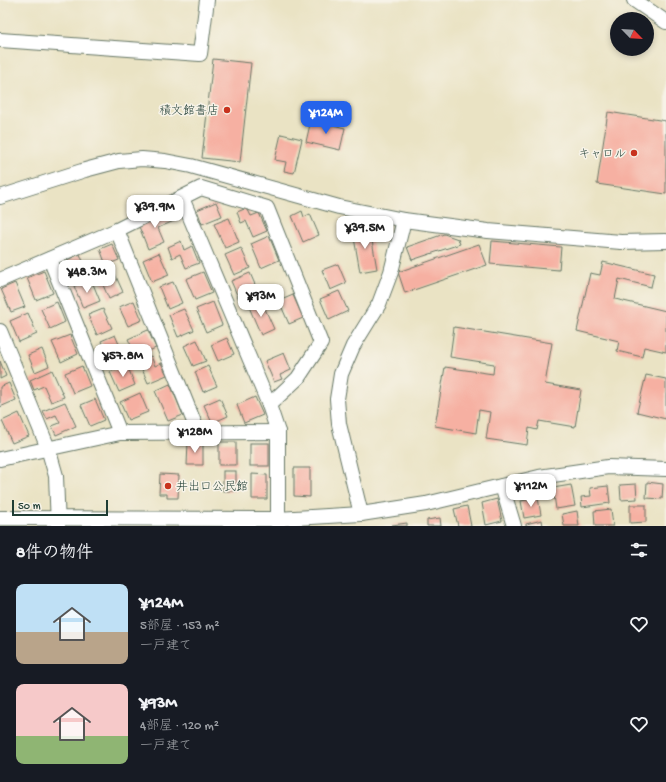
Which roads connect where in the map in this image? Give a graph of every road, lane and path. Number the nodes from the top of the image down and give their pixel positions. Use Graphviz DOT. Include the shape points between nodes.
graph roads {
  1 [pos="207,0"];
  2 [pos="634,0"];
  3 [pos="666,22"];
  4 [pos="0,40"];
  5 [pos="0,197"];
  6 [pos="182,198"];
  7 [pos="404,220"];
  8 [pos="117,230"];
  9 [pos="666,241"];
  10 [pos="50,258"];
  11 [pos="0,280"];
  12 [pos="0,331"];
  13 [pos="269,405"];
  14 [pos="198,432"];
  15 [pos="278,432"];
  16 [pos="120,433"];
  17 [pos="48,448"];
  18 [pos="0,459"];
  19 [pos="666,468"];
  20 [pos="502,486"];
  21 [pos="361,514"];
  22 [pos="0,518"];
  23 [pos="58,522"];
  24 [pos="278,522"];
  25 [pos="514,526"];
  1 -- 4 [label="street" via="200,54"];
  2 -- 3 [label="street"];
  5 -- 7 [label="street" via="85,170 119,161 142,159 192,166 339,207"];
  6 -- 8 [label="street"];
  6 -- 13 [label="street"];
  6 -- 13 [label="street" via="201,188 267,208 321,343 298,378"];
  7 -- 9 [label="street" via="488,231 621,242"];
  7 -- 21 [label="street" via="391,272 379,304 353,346 340,374 336,399 339,424"];
  8 -- 10 [label="street"];
  8 -- 14 [label="street"];
  10 -- 11 [label="street"];
  10 -- 16 [label="street"];
  12 -- 17 [label="street"];
  13 -- 15 [label="street"];
  14 -- 15 [label="street"];
  14 -- 16 [label="street"];
  15 -- 24 [label="street"];
  16 -- 17 [label="street"];
  17 -- 18 [label="street"];
  17 -- 23 [label="street" via="56,476"];
  19 -- 20 [label="street" via="608,467 539,477"];
  20 -- 21 [label="street" via="426,504"];
  20 -- 25 [label="street"];
  21 -- 24 [label="street"];
  22 -- 23 [label="street"];
  23 -- 24 [label="street"];
}
